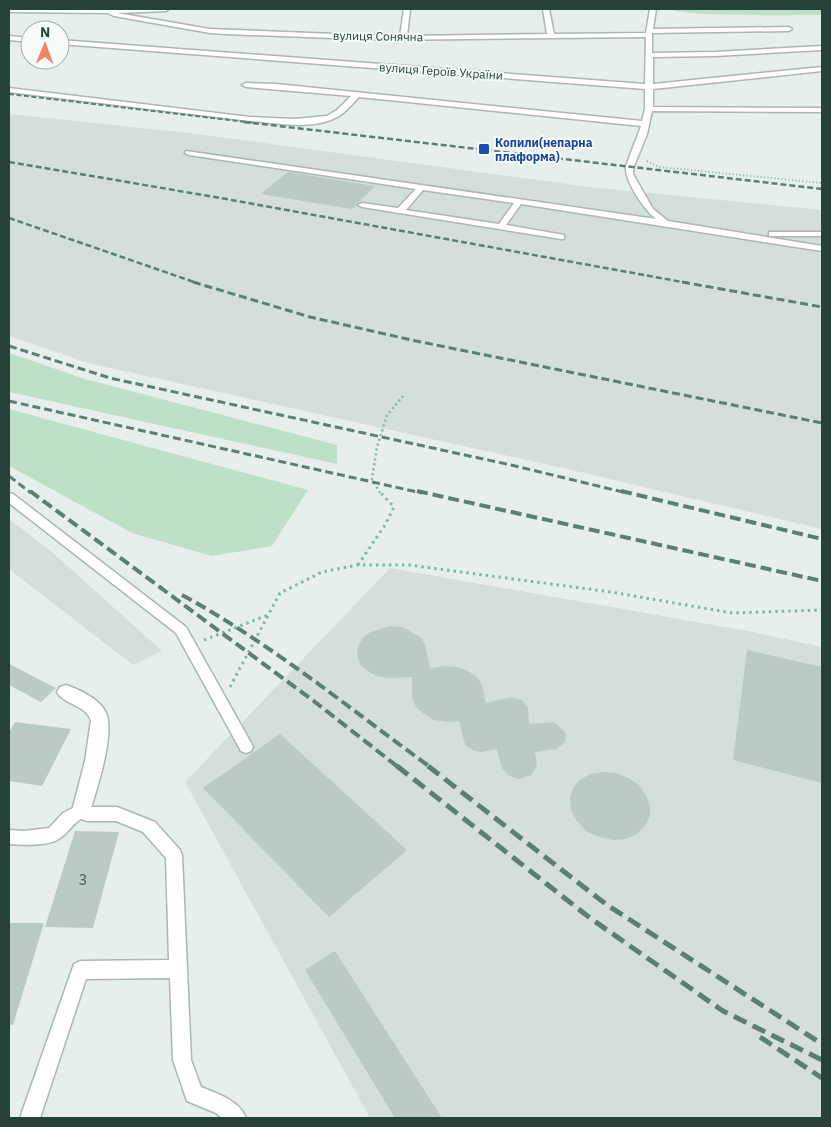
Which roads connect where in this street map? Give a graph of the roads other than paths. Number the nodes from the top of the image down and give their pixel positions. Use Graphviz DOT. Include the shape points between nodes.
graph roads {
  1 [pos="166,9"];
  2 [pos="407,9"];
  3 [pos="546,9"];
  4 [pos="653,9"];
  5 [pos="9,10"];
  6 [pos="40,10"];
  7 [pos="110,11"];
  8 [pos="789,29"];
  9 [pos="649,33"];
  10 [pos="550,36"];
  11 [pos="403,38"];
  12 [pos="70,43"];
  13 [pos="822,48"];
  14 [pos="648,56"];
  15 [pos="822,69"];
  16 [pos="246,85"];
  17 [pos="649,86"];
  18 [pos="9,90"];
  19 [pos="357,94"];
  20 [pos="822,108"];
  21 [pos="649,109"];
  22 [pos="646,124"];
  23 [pos="189,153"];
  24 [pos="630,166"];
  25 [pos="421,187"];
  26 [pos="519,201"];
  27 [pos="362,205"];
  28 [pos="400,211"];
  29 [pos="666,223"];
  30 [pos="501,227"];
  31 [pos="822,234"];
  32 [pos="733,235"];
  33 [pos="561,237"];
  34 [pos="822,249"];
  35 [pos="9,497"];
  36 [pos="66,692"];
  37 [pos="246,747"];
  38 [pos="81,811"];
  39 [pos="9,837"];
  40 [pos="180,969"];
  41 [pos="30,1118"];
  42 [pos="236,1118"];
  1 -- 7 [label="street"];
  2 -- 11 [label="street"];
  3 -- 10 [label="street"];
  4 -- 9 [label="street"];
  5 -- 6 [label="street"];
  6 -- 7 [label="street"];
  7 -- 11 [label="street, вулиця Сонячна" via="210,31"];
  8 -- 9 [label="street"];
  9 -- 10 [label="street, вулиця Сонячна"];
  9 -- 14 [label="street"];
  10 -- 11 [label="street, вулиця Сонячна"];
  12 -- 17 [label="street, вулиця Героїв України"];
  13 -- 14 [label="street"];
  14 -- 17 [label="street"];
  15 -- 17 [label="street, вулиця Героїв України"];
  16 -- 19 [label="street"];
  17 -- 21 [label="street"];
  18 -- 19 [label="street" via="250,119 286,120 326,119 336,115"];
  19 -- 22 [label="street"];
  20 -- 21 [label="street"];
  21 -- 22 [label="street"];
  22 -- 24 [label="street"];
  23 -- 25 [label="lane"];
  24 -- 29 [label="lane" via="629,174 650,210"];
  25 -- 26 [label="lane"];
  25 -- 28 [label="lane"];
  26 -- 29 [label="lane"];
  26 -- 30 [label="lane"];
  27 -- 28 [label="lane"];
  28 -- 30 [label="lane"];
  29 -- 32 [label="lane"];
  30 -- 33 [label="lane"];
  31 -- 32 [label="lane"];
  32 -- 34 [label="lane"];
  35 -- 37 [label="lane" via="181,630"];
  36 -- 38 [label="street" via="75,695 97,713 100,723"];
  38 -- 39 [label="lane" via="68,818 52,834"];
  38 -- 40 [label="lane" via="117,814 150,827 174,854"];
  40 -- 41 [label="lane" via="80,970"];
  40 -- 42 [label="lane" via="182,1060 194,1094 223,1106"];
}
